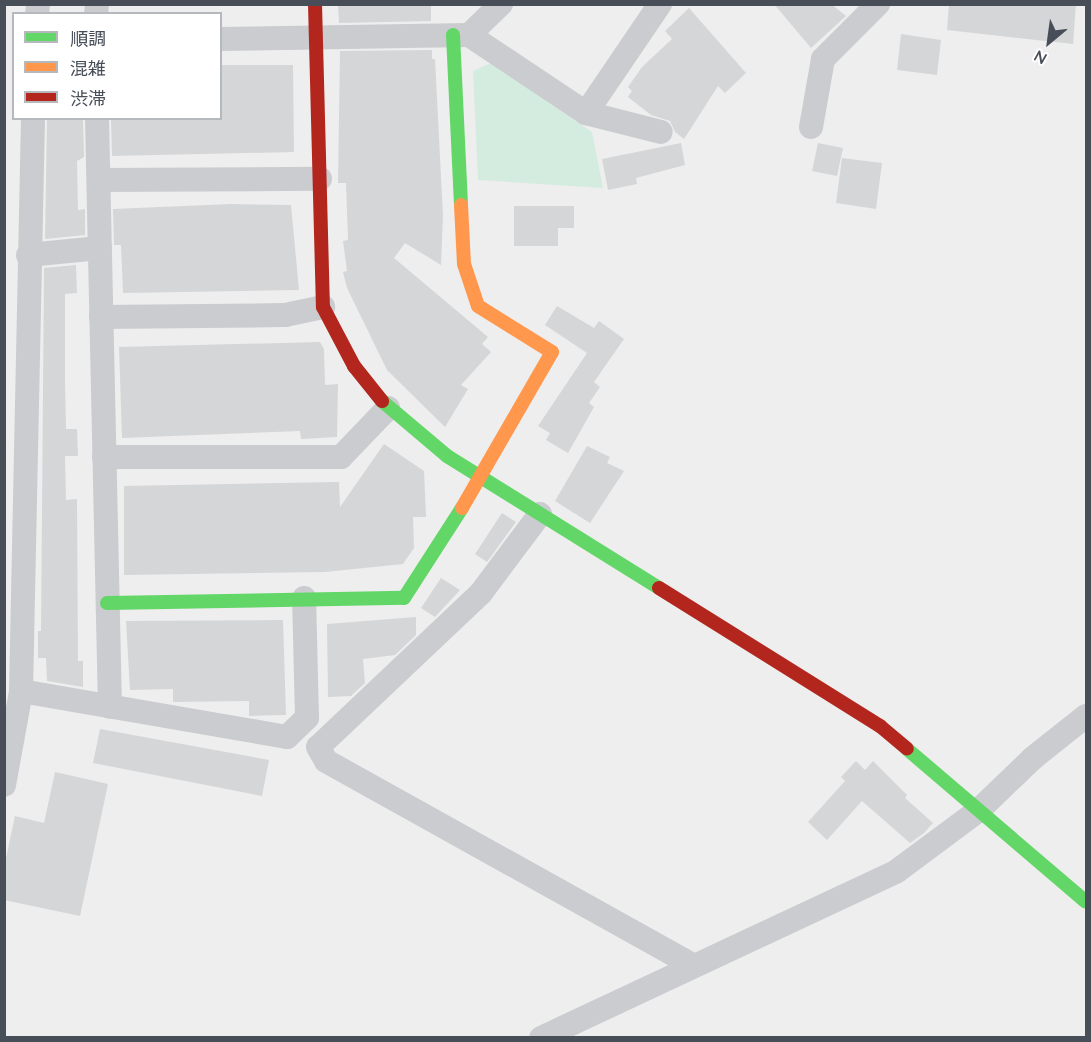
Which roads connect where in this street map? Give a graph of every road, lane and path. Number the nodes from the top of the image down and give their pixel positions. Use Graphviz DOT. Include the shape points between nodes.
graph roads {
  1 [pos="315,4"];
  2 [pos="501,4"];
  3 [pos="660,4"];
  4 [pos="878,4"];
  5 [pos="461,35"];
  6 [pos="316,38"];
  7 [pos="222,39"];
  8 [pos="586,113"];
  9 [pos="33,120"];
  10 [pos="97,120"];
  11 [pos="811,127"];
  12 [pos="661,132"];
  13 [pos="320,178"];
  14 [pos="99,180"];
  15 [pos="100,248"];
  16 [pos="28,255"];
  17 [pos="323,307"];
  18 [pos="101,317"];
  19 [pos="388,408"];
  20 [pos="104,457"];
  21 [pos="482,478"];
  22 [pos="540,514"];
  23 [pos="304,598"];
  24 [pos="107,603"];
  25 [pos="21,691"];
  26 [pos="110,707"];
  27 [pos="1086,716"];
  28 [pos="287,737"];
  29 [pos="318,747"];
  30 [pos="4,785"];
  31 [pos="979,810"];
  32 [pos="1086,902"];
  33 [pos="693,965"];
  34 [pos="541,1038"];
  1 -- 6 [label="street"];
  2 -- 5 [label="street"];
  3 -- 8 [label="street"];
  4 -- 11 [label="street" via="823,59"];
  5 -- 6 [label="street"];
  5 -- 8 [label="street"];
  5 -- 21 [label="street" via="464,264 478,306 552,352"];
  6 -- 7 [label="street"];
  6 -- 13 [label="street"];
  8 -- 12 [label="street"];
  9 -- 16 [label="street"];
  10 -- 14 [label="street"];
  13 -- 14 [label="street"];
  13 -- 17 [label="street"];
  14 -- 15 [label="street"];
  15 -- 16 [label="street"];
  15 -- 18 [label="street"];
  16 -- 25 [label="street"];
  17 -- 18 [label="street" via="285,315"];
  17 -- 19 [label="street" via="354,366"];
  18 -- 20 [label="street"];
  19 -- 20 [label="street" via="341,457"];
  19 -- 21 [label="street" via="447,456"];
  20 -- 24 [label="street"];
  21 -- 22 [label="street"];
  21 -- 23 [label="street" via="404,598"];
  22 -- 29 [label="street" via="481,593"];
  22 -- 31 [label="street" via="880,726"];
  23 -- 24 [label="street"];
  23 -- 28 [label="street" via="307,718"];
  24 -- 26 [label="street"];
  25 -- 26 [label="street"];
  25 -- 30 [label="street"];
  26 -- 28 [label="street"];
  27 -- 31 [label="street" via="1033,758"];
  28 -- 29 [label="street"];
  29 -- 33 [label="street" via="326,760"];
  31 -- 32 [label="street"];
  31 -- 33 [label="street" via="897,871"];
  33 -- 34 [label="street"];
}
